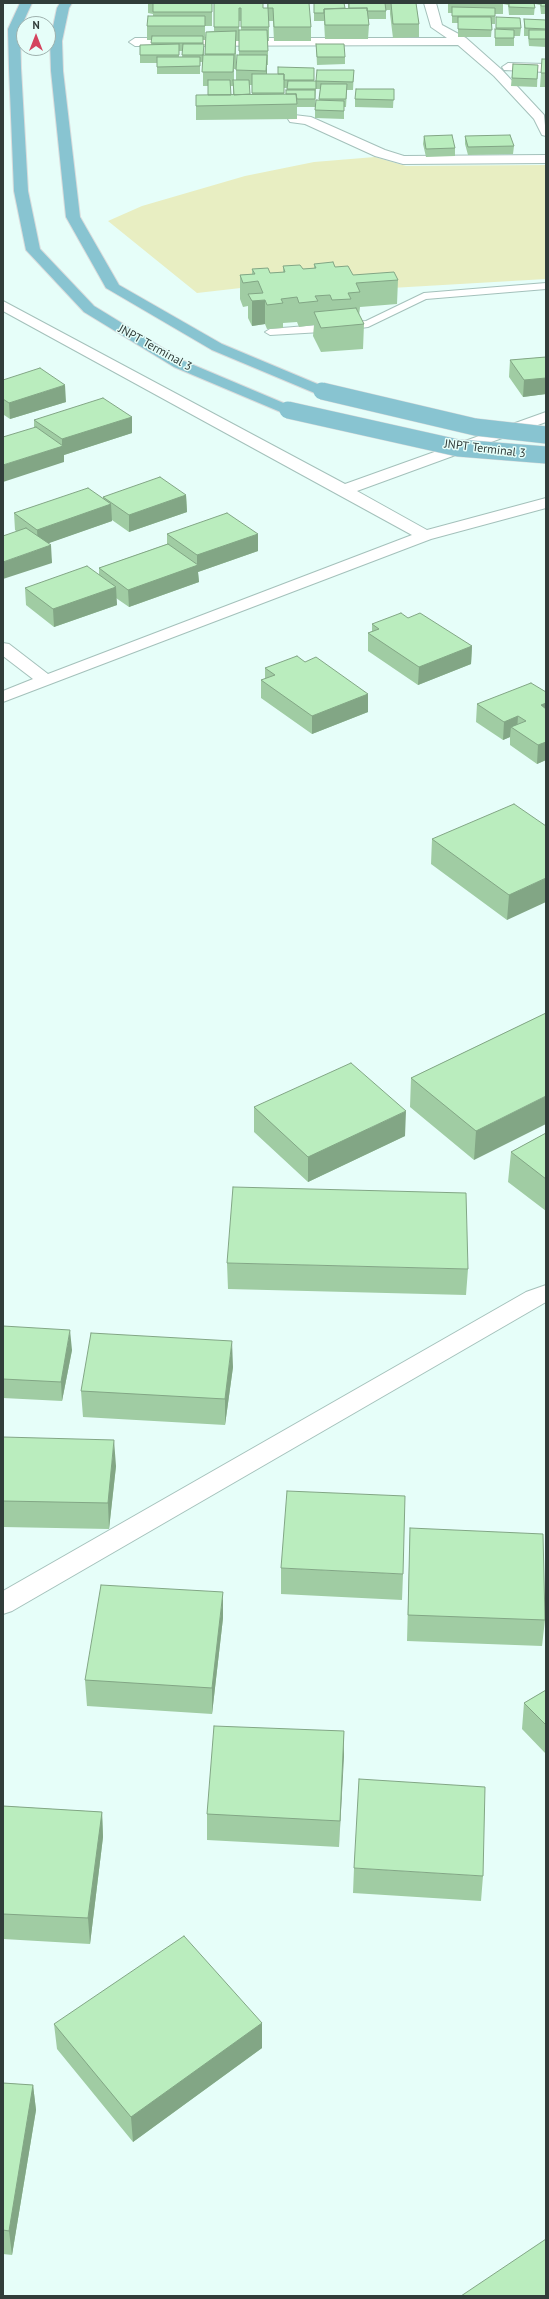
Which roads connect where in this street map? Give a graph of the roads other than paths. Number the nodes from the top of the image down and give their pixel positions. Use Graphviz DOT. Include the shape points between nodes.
graph roads {
  1 [pos="26,3"];
  2 [pos="66,3"];
  3 [pos="430,3"];
  4 [pos="462,41"];
  5 [pos="135,42"];
  6 [pos="491,66"];
  7 [pos="546,68"];
  8 [pos="294,119"];
  9 [pos="546,132"];
  10 [pos="546,159"];
  11 [pos="546,286"];
  12 [pos="3,305"];
  13 [pos="270,332"];
  14 [pos="546,417"];
  15 [pos="546,434"];
  16 [pos="546,455"];
  17 [pos="344,490"];
  18 [pos="546,503"];
  19 [pos="425,536"];
  20 [pos="3,648"];
  21 [pos="45,680"];
  22 [pos="3,697"];
  23 [pos="546,1293"];
  24 [pos="3,1604"];
  1 -- 16 [label="main road, JNPT Terminal 3, bridge" via="14,29 22,191 33,250 89,309 179,364 288,410 458,448"];
  2 -- 15 [label="main road, JNPT Terminal 3, bridge" via="62,8 56,41 73,217 113,288 217,347 322,390 475,428"];
  3 -- 4 [label="street" via="437,27"];
  4 -- 5 [label="street"];
  4 -- 6 [label="street"];
  6 -- 7 [label="street"];
  6 -- 9 [label="street" via="540,118"];
  8 -- 10 [label="street" via="308,120 380,153 403,160"];
  11 -- 13 [label="lane" via="424,296 368,324"];
  12 -- 17 [label="street"];
  14 -- 17 [label="street"];
  17 -- 19 [label="street"];
  18 -- 19 [label="street"];
  19 -- 21 [label="street"];
  20 -- 21 [label="street"];
  21 -- 22 [label="street"];
  23 -- 24 [label="street"];
}
